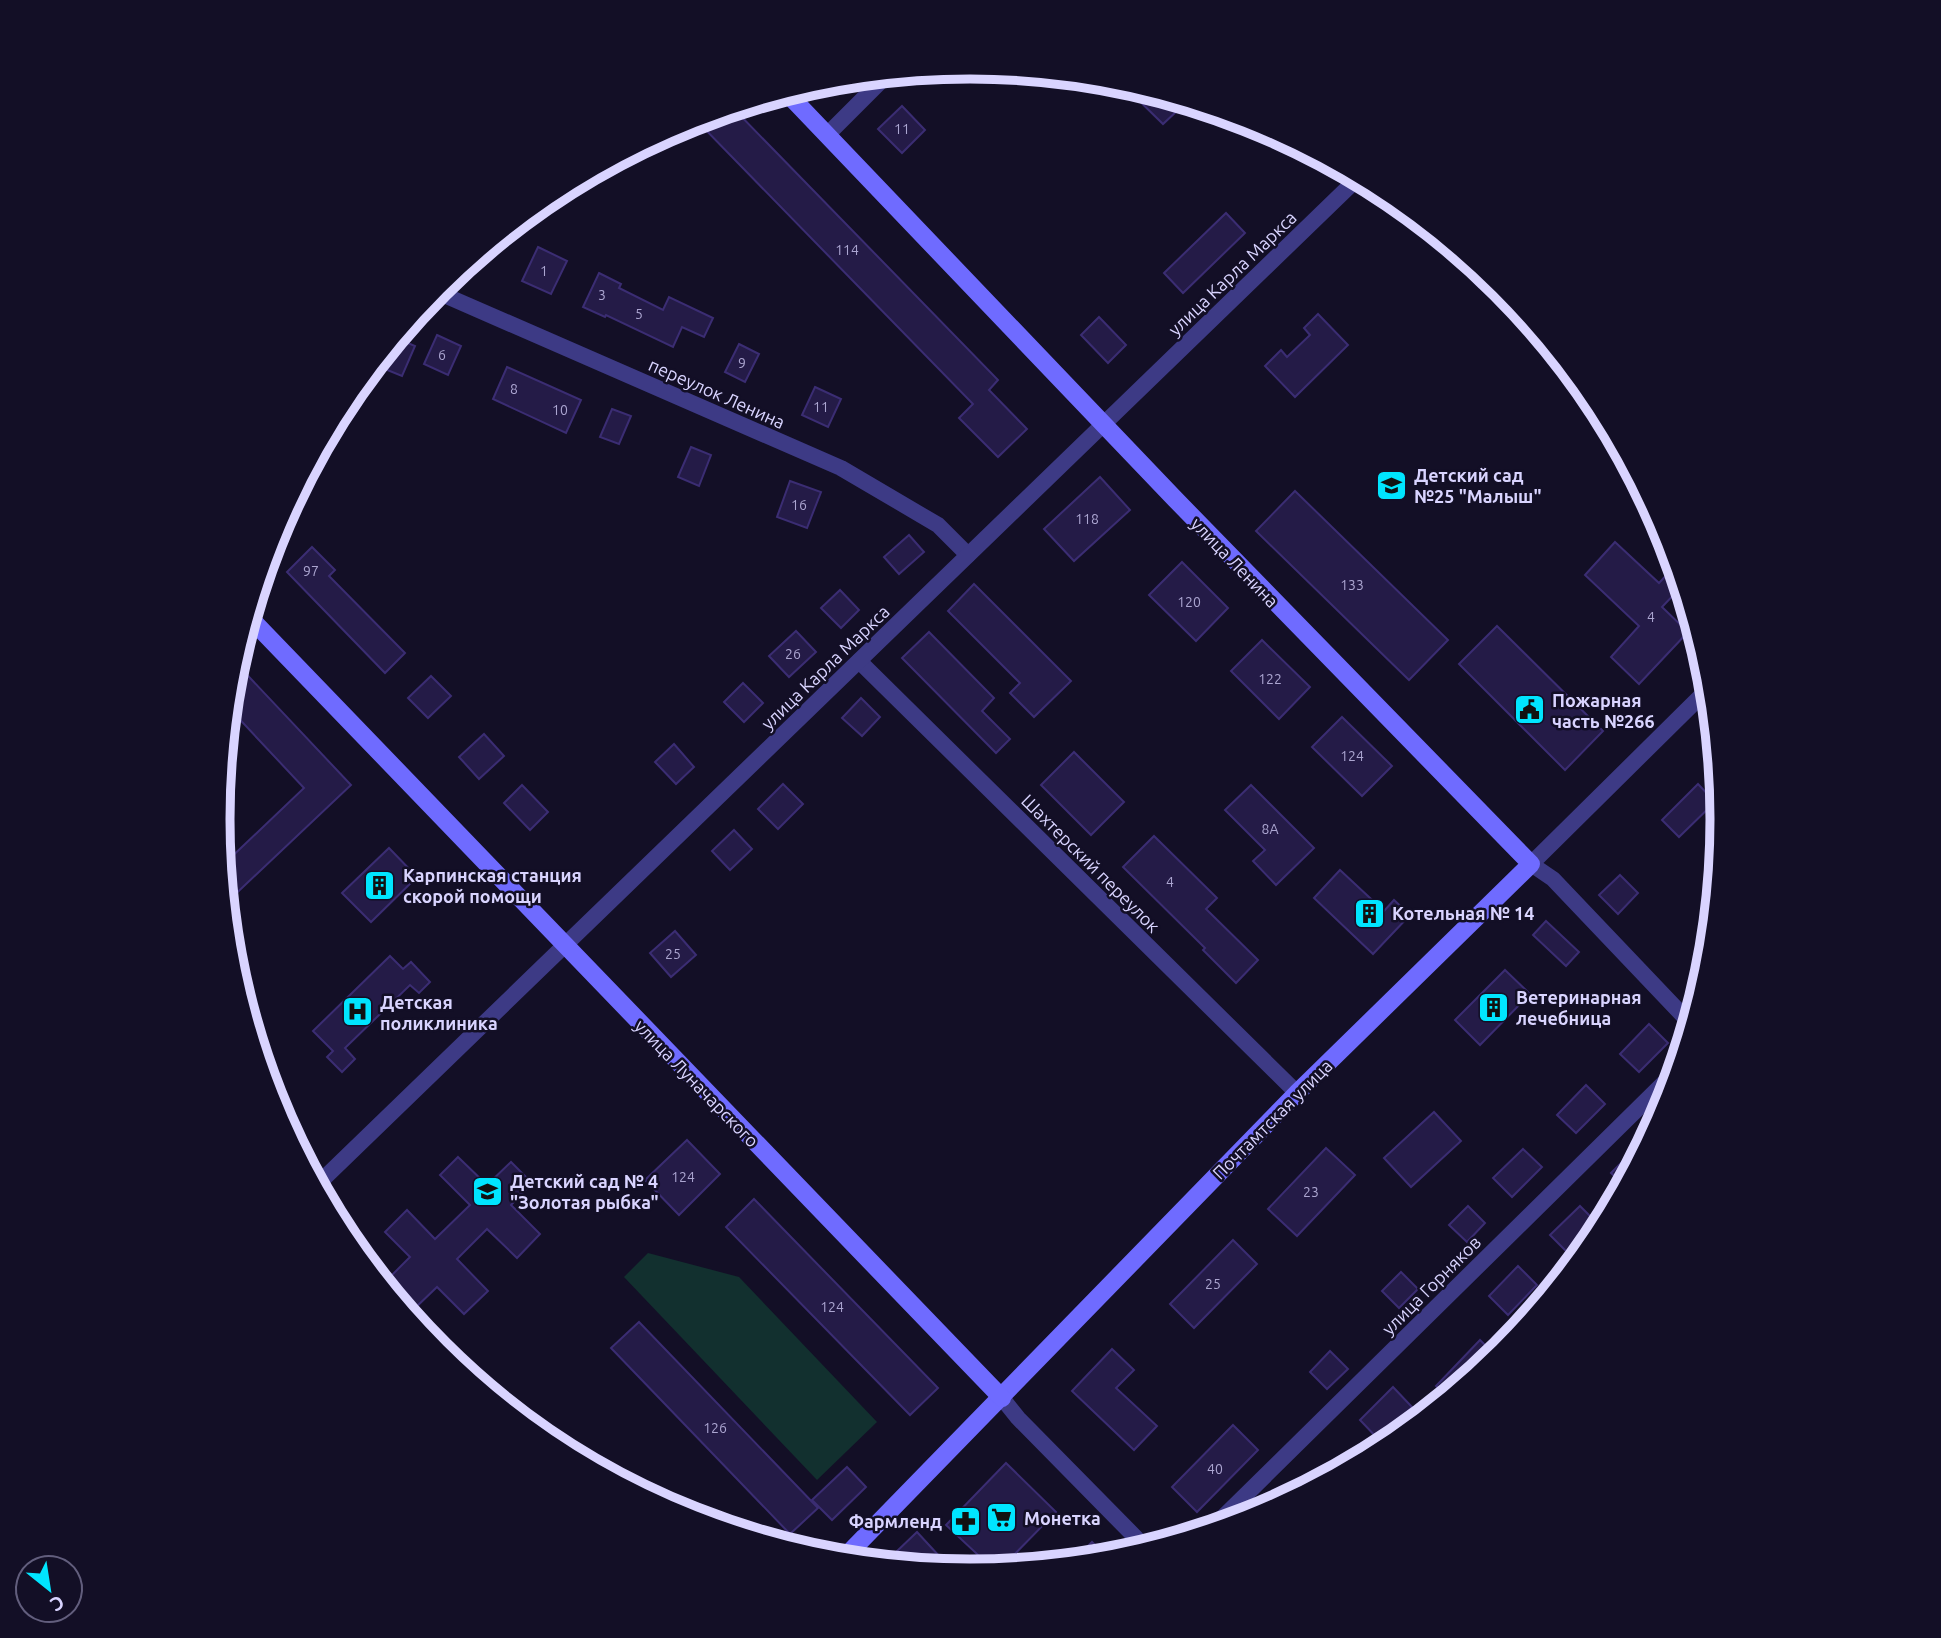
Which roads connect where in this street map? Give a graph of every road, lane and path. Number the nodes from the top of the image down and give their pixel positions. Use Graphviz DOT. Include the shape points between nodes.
graph roads {
  1 [pos="877,85"];
  2 [pos="794,100"];
  3 [pos="827,135"];
  4 [pos="1351,185"];
  5 [pos="447,296"];
  6 [pos="1103,425"];
  7 [pos="968,555"];
  8 [pos="256,624"];
  9 [pos="859,661"];
  10 [pos="1700,697"];
  11 [pos="1531,863"];
  12 [pos="565,945"];
  13 [pos="1684,1017"];
  14 [pos="1660,1087"];
  15 [pos="1297,1093"];
  16 [pos="324,1179"];
  17 [pos="1002,1398"];
  18 [pos="1227,1513"];
  19 [pos="1138,1540"];
  20 [pos="852,1549"];
  1 -- 3 [label="street"];
  2 -- 3 [label="street, улица Ленина"];
  3 -- 6 [label="street, улица Ленина"];
  4 -- 6 [label="street, улица Карла Маркса"];
  5 -- 7 [label="street, переулок Ленина" via="841,468 938,525"];
  6 -- 7 [label="street, улица Карла Маркса"];
  6 -- 11 [label="street, улица Ленина"];
  7 -- 9 [label="street, улица Карла Маркса"];
  8 -- 12 [label="street, улица Луначарского"];
  9 -- 12 [label="street, улица Карла Маркса"];
  9 -- 15 [label="street, Шахтерский переулок"];
  10 -- 11 [label="street, Почтамтская улица"];
  11 -- 13 [label="street, улица Ленина" via="1553,879"];
  11 -- 15 [label="street, Почтамтская улица"];
  12 -- 16 [label="street, улица Карла Маркса"];
  12 -- 17 [label="street, улица Луначарского"];
  14 -- 18 [label="street, улица Горняков"];
  15 -- 17 [label="street, Почтамтская улица"];
  17 -- 19 [label="street, улица Луначарского"];
  17 -- 20 [label="street, Почтамтская улица"];
}
